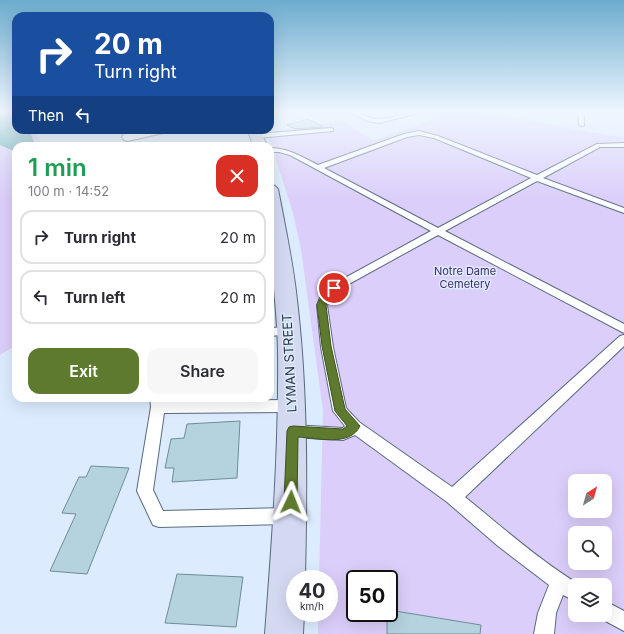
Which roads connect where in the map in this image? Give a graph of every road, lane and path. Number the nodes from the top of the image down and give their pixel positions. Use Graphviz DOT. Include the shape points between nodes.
graph roads {
  1 [pos="391,141"];
  2 [pos="445,141"];
  3 [pos="624,145"];
  4 [pos="274,150"];
  5 [pos="319,167"];
  6 [pos="537,178"];
  7 [pos="624,211"];
  8 [pos="274,226"];
  9 [pos="438,231"];
  10 [pos="277,279"];
  11 [pos="624,329"];
  12 [pos="279,331"];
  13 [pos="624,339"];
  14 [pos="158,402"];
  15 [pos="293,418"];
  16 [pos="354,426"];
  17 [pos="453,498"];
  18 [pos="290,516"];
  19 [pos="559,582"];
  20 [pos="568,588"];
  21 [pos="612,614"];
  22 [pos="624,622"];
  23 [pos="284,634"];
  24 [pos="544,634"];
  1 -- 5 [label="lane"];
  2 -- 6 [label="lane"];
  3 -- 6 [label="lane" via="605,144 591,148"];
  4 -- 5 [label="lane" via="285,151"];
  5 -- 9 [label="lane"];
  6 -- 7 [label="lane"];
  6 -- 9 [label="lane"];
  8 -- 10 [label="main road, LYMAN STREET"];
  9 -- 11 [label="lane"];
  9 -- 16 [label="lane" via="334,288 323,301 326,346 340,411"];
  10 -- 12 [label="main road, LYMAN STREET"];
  12 -- 15 [label="main road, LYMAN STREET"];
  13 -- 17 [label="lane"];
  14 -- 15 [label="lane"];
  14 -- 18 [label="lane" via="145,491 159,519"];
  15 -- 16 [label="lane" via="343,434"];
  15 -- 18 [label="main road, LYMAN STREET"];
  16 -- 17 [label="lane"];
  17 -- 19 [label="lane"];
  18 -- 23 [label="main road, LYMAN STREET"];
  19 -- 20 [label="lane"];
  19 -- 24 [label="lane" via="547,613"];
  21 -- 22 [label="lane"];
}
